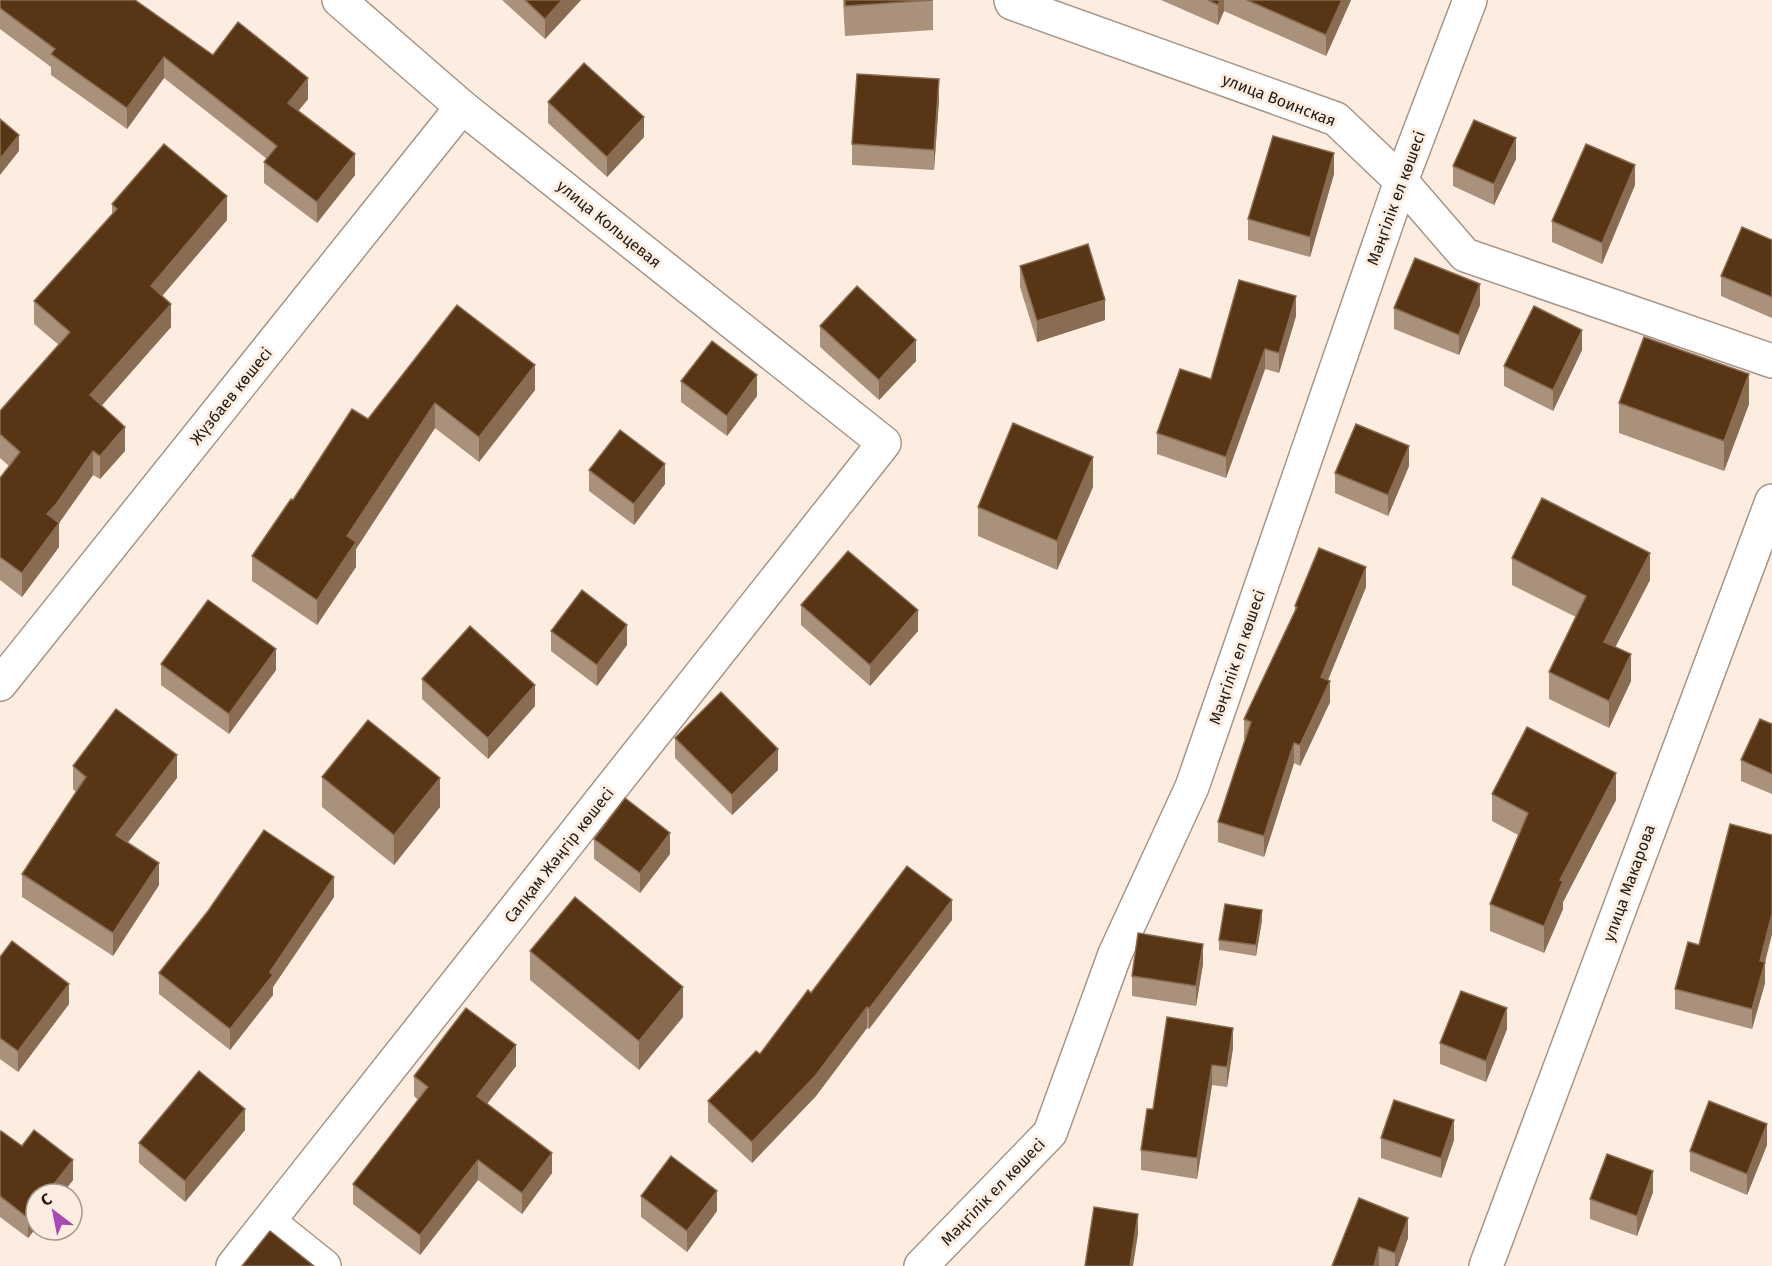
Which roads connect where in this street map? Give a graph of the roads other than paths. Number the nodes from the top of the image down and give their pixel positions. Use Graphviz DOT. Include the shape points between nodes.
graph roads {
  1 [pos="339,0"];
  2 [pos="1470,0"];
  3 [pos="1012,1"];
  4 [pos="462,107"];
  5 [pos="1401,181"];
  6 [pos="1772,361"];
  7 [pos="884,443"];
  8 [pos="1772,501"];
  9 [pos="0,684"];
  10 [pos="269,1222"];
  11 [pos="233,1266"];
  12 [pos="324,1266"];
  13 [pos="921,1266"];
  14 [pos="1486,1266"];
  1 -- 4 [label="street, улица Кольцевая"];
  2 -- 5 [label="street, Мәңгілік ел көшесі"];
  3 -- 5 [label="street, улица Воинская" via="1336,119"];
  4 -- 7 [label="street, улица Кольцевая"];
  4 -- 9 [label="street, Жүзбаев көшесі"];
  5 -- 6 [label="street, улица Воинская" via="1465,255"];
  5 -- 13 [label="street, Мәңгілік ел көшесі" via="1192,787 1115,954 1050,1133"];
  7 -- 10 [label="street, Салқам Жәңгір көшесі"];
  8 -- 14 [label="street, улица Макарова"];
  10 -- 11 [label="street, Салқам Жәңгір көшесі"];
  10 -- 12 [label="street"];
}
